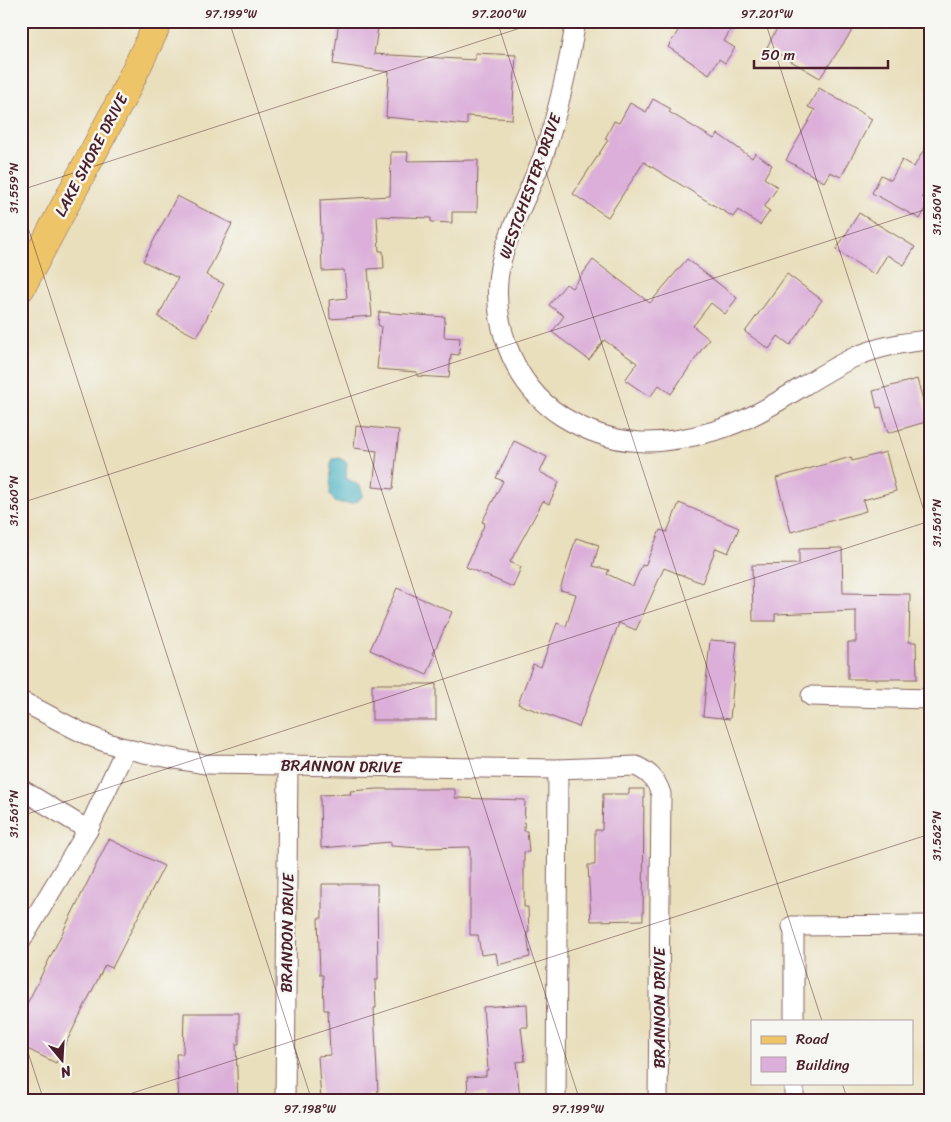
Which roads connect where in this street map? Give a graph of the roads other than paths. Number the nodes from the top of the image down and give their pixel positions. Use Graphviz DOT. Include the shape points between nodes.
graph roads {
  1 [pos="159,21"];
  2 [pos="576,21"];
  3 [pos="21,288"];
  4 [pos="930,340"];
  5 [pos="811,696"];
  6 [pos="930,699"];
  7 [pos="21,701"];
  8 [pos="126,748"];
  9 [pos="288,765"];
  10 [pos="558,768"];
  11 [pos="21,789"];
  12 [pos="88,830"];
  13 [pos="930,925"];
  14 [pos="21,941"];
  15 [pos="794,1020"];
  16 [pos="794,1084"];
  17 [pos="286,1101"];
  18 [pos="556,1101"];
  19 [pos="658,1101"];
  20 [pos="794,1101"];
  1 -- 3 [label="main road, LAKE SHORE DRIVE"];
  2 -- 4 [label="street, WESTCHESTER DRIVE" via="555,122 536,177 509,236 498,289 504,339 512,359 542,401 580,428 600,436 636,442 676,440 716,431 759,413 856,357 882,347"];
  5 -- 6 [label="street"];
  7 -- 8 [label="street, BRANNON DRIVE" via="84,733"];
  8 -- 9 [label="street, BRANNON DRIVE" via="205,764"];
  8 -- 12 [label="street"];
  9 -- 10 [label="street, BRANNON DRIVE"];
  9 -- 17 [label="street, BRANDON DRIVE"];
  10 -- 18 [label="street"];
  10 -- 19 [label="street, BRANNON DRIVE" via="636,766 657,782 661,794"];
  11 -- 12 [label="street"];
  12 -- 14 [label="street"];
  13 -- 15 [label="street" via="792,926"];
  16 -- 20 [label="street"];
}
